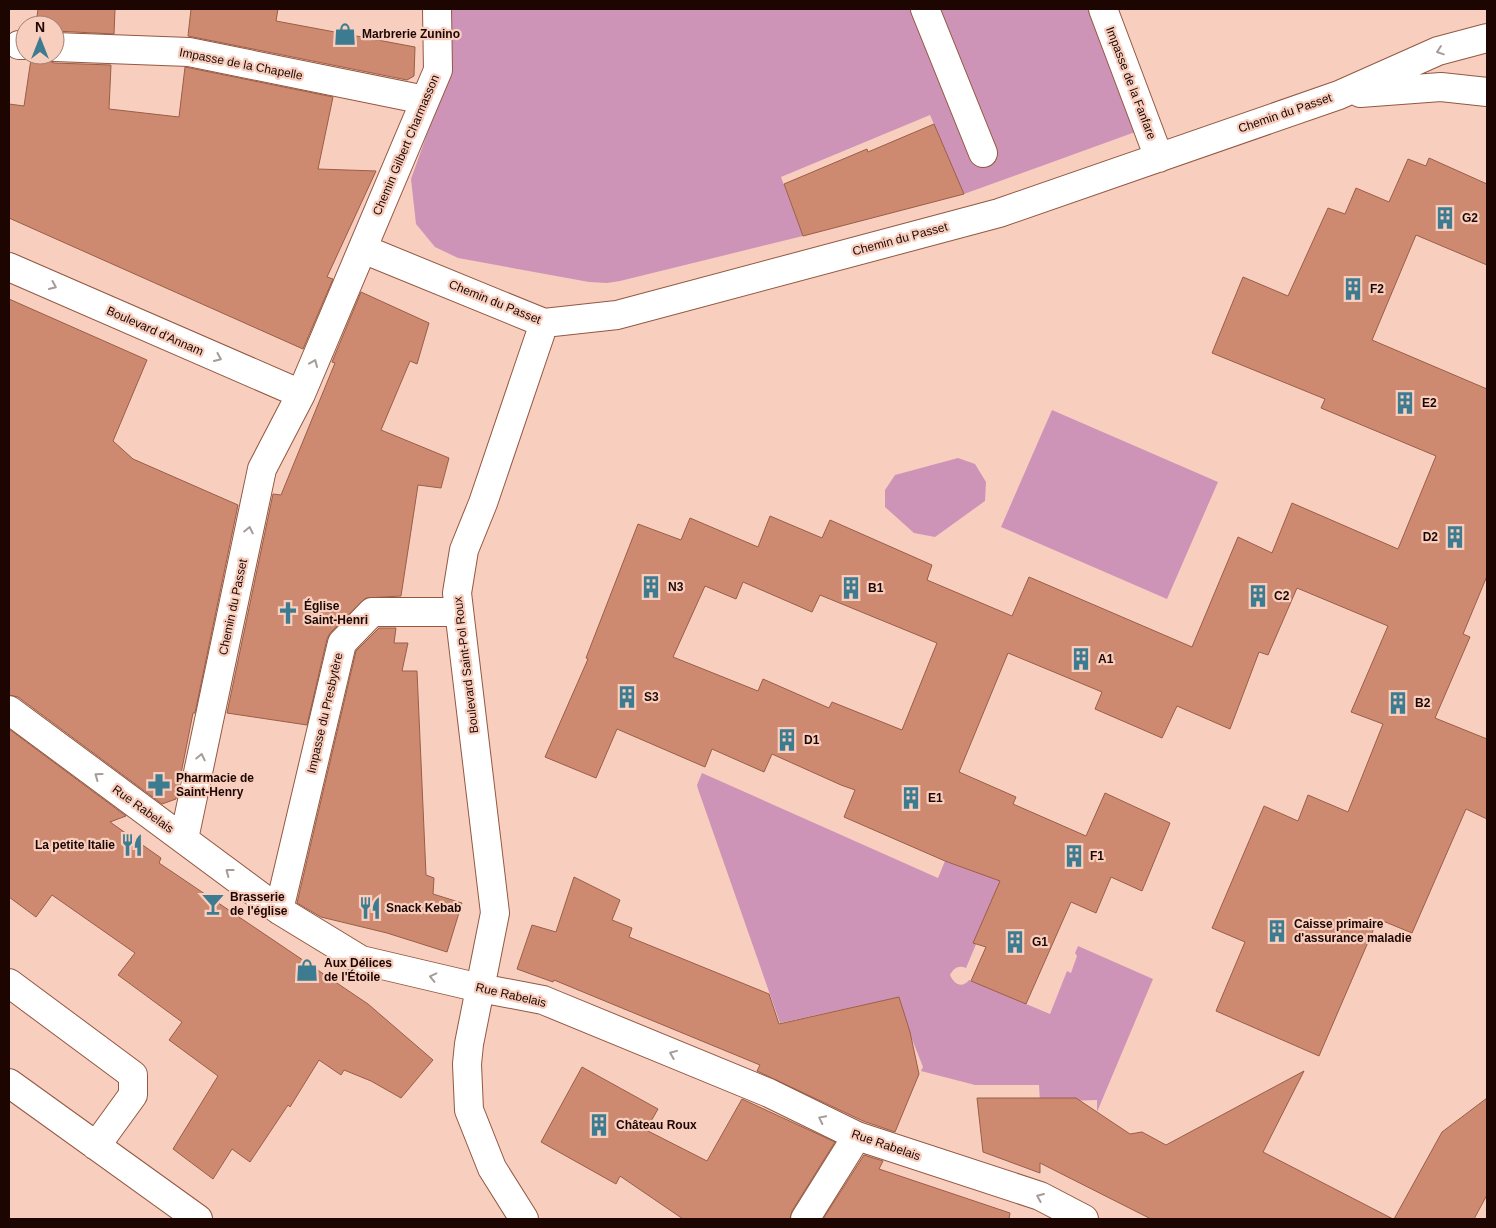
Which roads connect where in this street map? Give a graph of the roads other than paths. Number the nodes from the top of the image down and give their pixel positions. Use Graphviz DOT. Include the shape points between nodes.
graph roads {
  1 [pos="437,9"];
  2 [pos="924,9"];
  3 [pos="1103,9"];
  4 [pos="1487,38"];
  5 [pos="65,47"];
  6 [pos="1487,92"];
  7 [pos="1339,95"];
  8 [pos="425,100"];
  9 [pos="983,153"];
  10 [pos="1159,158"];
  11 [pos="363,249"];
  12 [pos="9,267"];
  13 [pos="544,323"];
  14 [pos="301,394"];
  15 [pos="459,612"];
  16 [pos="9,710"];
  17 [pos="184,839"];
  18 [pos="279,910"];
  19 [pos="9,983"];
  20 [pos="480,988"];
  21 [pos="9,1083"];
  22 [pos="857,1136"];
  23 [pos="96,1146"];
  24 [pos="198,1219"];
  25 [pos="524,1219"];
  26 [pos="805,1219"];
  27 [pos="1084,1219"];
  1 -- 8 [label="street, Chemin Gilbert Charmasson" via="438,70"];
  2 -- 9 [label="street"];
  3 -- 10 [label="street, Impasse de la Fanfare"];
  4 -- 7 [label="street, Chemin du Passet, one-way" via="1438,51"];
  5 -- 8 [label="street, Impasse de la Chapelle" via="189,52"];
  6 -- 7 [label="street, Chemin du Passet" via="1441,87"];
  7 -- 10 [label="street, Chemin du Passet"];
  8 -- 11 [label="street, Chemin Gilbert Charmasson"];
  10 -- 13 [label="street, Chemin du Passet" via="989,215 617,315"];
  11 -- 13 [label="street, Chemin du Passet"];
  14 -- 11 [label="street, Chemin du Passet, one-way"];
  12 -- 14 [label="street, Boulevard d'Annam, one-way"];
  13 -- 15 [label="street, Boulevard Saint-Pol Roux" via="464,550 457,593"];
  17 -- 14 [label="street, Chemin du Passet, one-way" via="262,469"];
  15 -- 18 [label="street, Impasse du Presbytère" via="372,612 342,643"];
  15 -- 20 [label="street, Boulevard Saint-Pol Roux" via="495,913"];
  17 -- 16 [label="street, Rue Rabelais, one-way"];
  18 -- 17 [label="street, Rue Rabelais, one-way"];
  20 -- 18 [label="street, Rue Rabelais, one-way" via="361,960"];
  19 -- 23 [label="street" via="133,1074 133,1095"];
  22 -- 20 [label="street, Rue Rabelais, one-way" via="768,1093 543,1000"];
  20 -- 25 [label="street, Boulevard Saint-Pol Roux" via="467,1064 469,1110 492,1168"];
  21 -- 23 [label="street"];
  22 -- 26 [label="street"];
  27 -- 22 [label="street, Rue Rabelais, one-way" via="1040,1196"];
  23 -- 24 [label="street"];
}
